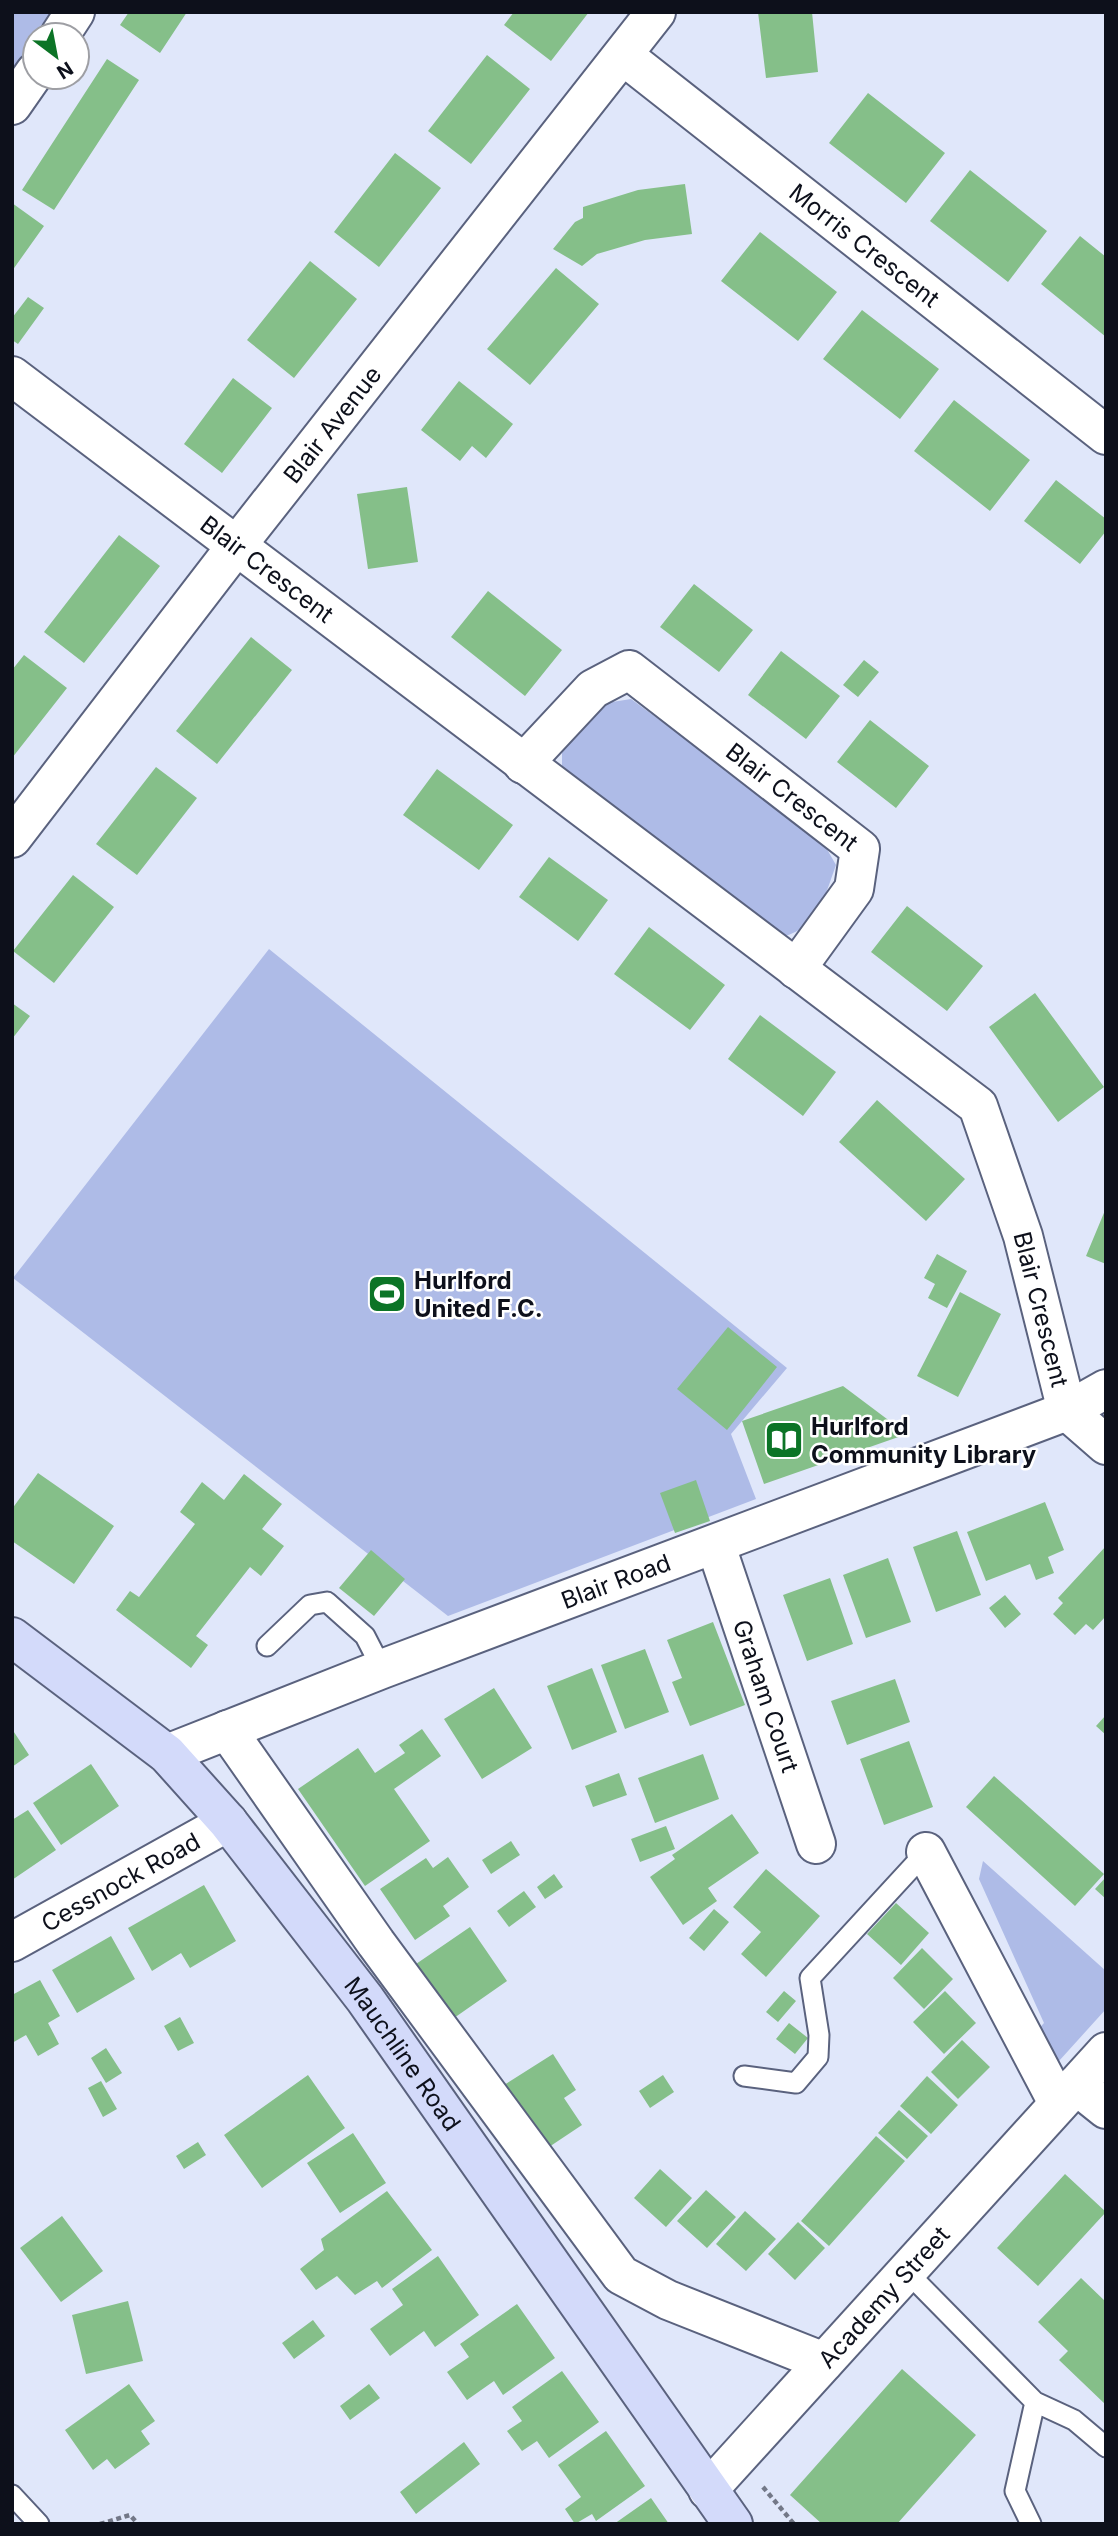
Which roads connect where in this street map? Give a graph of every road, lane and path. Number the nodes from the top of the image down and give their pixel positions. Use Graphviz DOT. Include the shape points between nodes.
graph roads {
  1 [pos="656,12"];
  2 [pos="624,56"];
  3 [pos="12,376"];
  4 [pos="1106,435"];
  5 [pos="237,545"];
  6 [pos="523,764"];
  7 [pos="12,838"];
  8 [pos="796,969"];
  9 [pos="1106,1389"];
  10 [pos="1067,1410"];
  11 [pos="1106,1446"];
  12 [pos="716,1545"];
  13 [pos="12,1637"];
  14 [pos="267,1646"];
  15 [pos="382,1669"];
  16 [pos="227,1730"];
  17 [pos="167,1754"];
  18 [pos="228,1822"];
  19 [pos="816,1844"];
  20 [pos="926,1852"];
  21 [pos="12,1942"];
  22 [pos="1106,2052"];
  23 [pos="744,2076"];
  24 [pos="1067,2094"];
  25 [pos="1106,2109"];
  26 [pos="906,2271"];
  27 [pos="824,2362"];
  28 [pos="1035,2402"];
  29 [pos="1106,2447"];
  30 [pos="738,2457"];
  31 [pos="708,2490"];
  32 [pos="12,2495"];
  33 [pos="39,2524"];
  34 [pos="100,2524"];
  35 [pos="138,2524"];
  36 [pos="733,2524"];
  37 [pos="793,2524"];
  38 [pos="1031,2524"];
  1 -- 2 [label="street, Blair Avenue"];
  2 -- 4 [label="street, Morris Crescent"];
  2 -- 5 [label="street, Blair Avenue"];
  3 -- 5 [label="street, Blair Crescent"];
  5 -- 6 [label="street, Blair Crescent"];
  5 -- 7 [label="street, Blair Avenue"];
  6 -- 8 [label="street, Blair Crescent"];
  6 -- 8 [label="street, Blair Crescent" via="593,689 629,670 860,849 854,889"];
  8 -- 10 [label="street, Blair Crescent" via="978,1106 1023,1236"];
  9 -- 10 [label="street, Blair Road"];
  10 -- 11 [label="street"];
  10 -- 12 [label="street, Blair Road"];
  12 -- 15 [label="street, Blair Road"];
  12 -- 19 [label="street, Graham Court"];
  13 -- 17 [label="main road, Mauchline Road"];
  14 -- 15 [label="lane" via="310,1605 327,1602 365,1636"];
  15 -- 16 [label="street, Blair Road"];
  16 -- 17 [label="street, Blair Road"];
  16 -- 27 [label="street" via="376,1943 621,2275 668,2300"];
  17 -- 18 [label="main road, Mauchline Road"];
  18 -- 21 [label="street, Cessnock Road"];
  18 -- 31 [label="main road, Mauchline Road" via="365,1999"];
  20 -- 23 [label="lane" via="810,1978 819,2035 817,2057 796,2083"];
  20 -- 24 [label="street"];
  22 -- 24 [label="street, Academy Street"];
  24 -- 25 [label="street"];
  24 -- 26 [label="street, Academy Street"];
  26 -- 27 [label="street, Academy Street"];
  26 -- 28 [label="lane"];
  27 -- 30 [label="street, Academy Street"];
  28 -- 29 [label="lane" via="1074,2420"];
  28 -- 38 [label="lane" via="1015,2491"];
  30 -- 31 [label="street, Academy Street"];
  30 -- 37 [label="path"];
  31 -- 36 [label="main road, Mauchline Road"];
  32 -- 33 [label="lane"];
  34 -- 35 [label="path" via="130,2515"];
}
